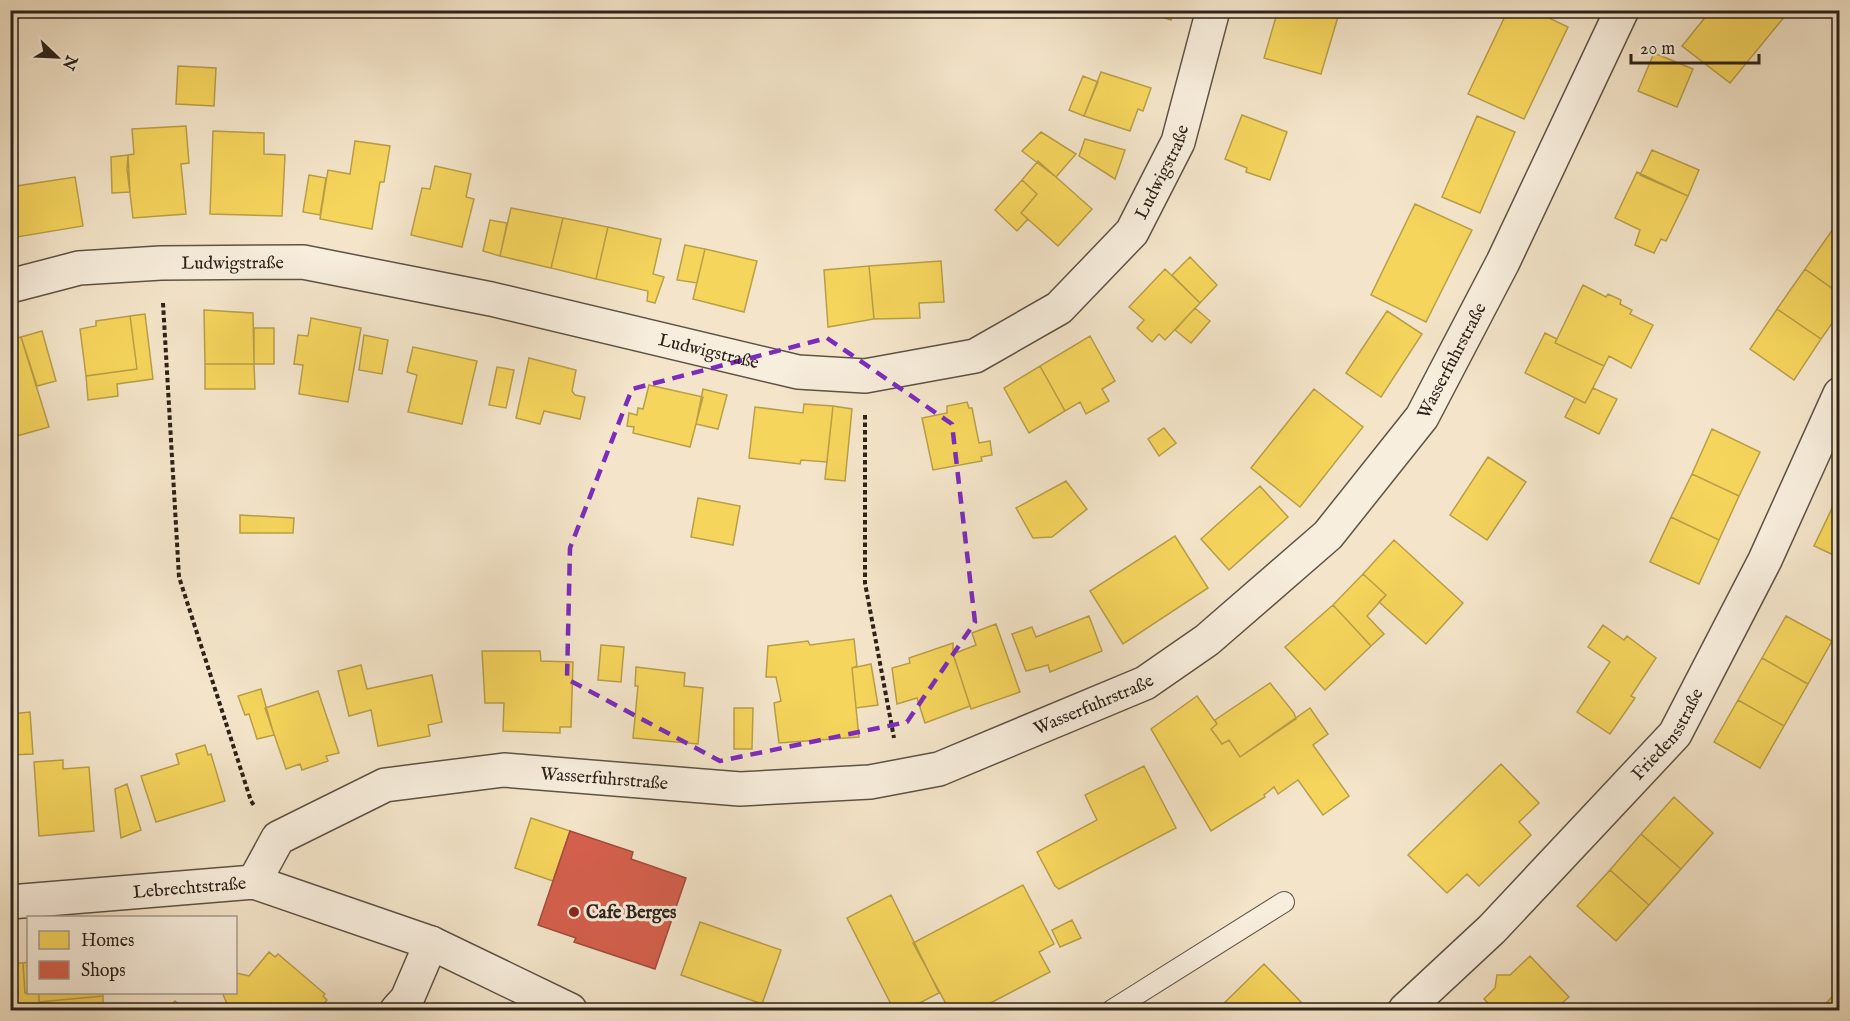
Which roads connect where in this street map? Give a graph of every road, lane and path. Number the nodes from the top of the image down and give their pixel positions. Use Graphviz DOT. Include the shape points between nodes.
graph roads {
  1 [pos="1213,10"];
  2 [pos="1622,10"];
  3 [pos="161,263"];
  4 [pos="10,286"];
  5 [pos="1839,394"];
  6 [pos="865,415"];
  7 [pos="901,777"];
  8 [pos="278,838"];
  9 [pos="254,882"];
  10 [pos="10,902"];
  11 [pos="1284,902"];
  12 [pos="431,943"];
  13 [pos="397,1011"];
  14 [pos="570,1011"];
  15 [pos="1112,1011"];
  16 [pos="1405,1011"];
  1 -- 3 [label="street, Ludwigstraße" via="1178,142 1132,232 1059,308 975,356 865,376 798,372 491,299 303,262"];
  2 -- 7 [label="street, Wasserfuhrstraße" via="1503,262 1422,417 1328,535 1207,640 1145,683 939,769"];
  3 -- 4 [label="street, Ludwigstraße" via="79,268"];
  3 -- 8 [label="path" via="179,577 251,801"];
  5 -- 16 [label="street, Friedensstraße" via="1765,560 1675,734 1492,929"];
  6 -- 7 [label="path" via="865,583"];
  7 -- 8 [label="street, Wasserfuhrstraße" via="740,789 504,770 385,785"];
  8 -- 9 [label="street"];
  9 -- 10 [label="street, Lebrechtstraße"];
  9 -- 12 [label="street, Lebrechtstraße"];
  11 -- 15 [label="lane"];
  12 -- 13 [label="street"];
  12 -- 14 [label="street, Lebrechtstraße"];
}
